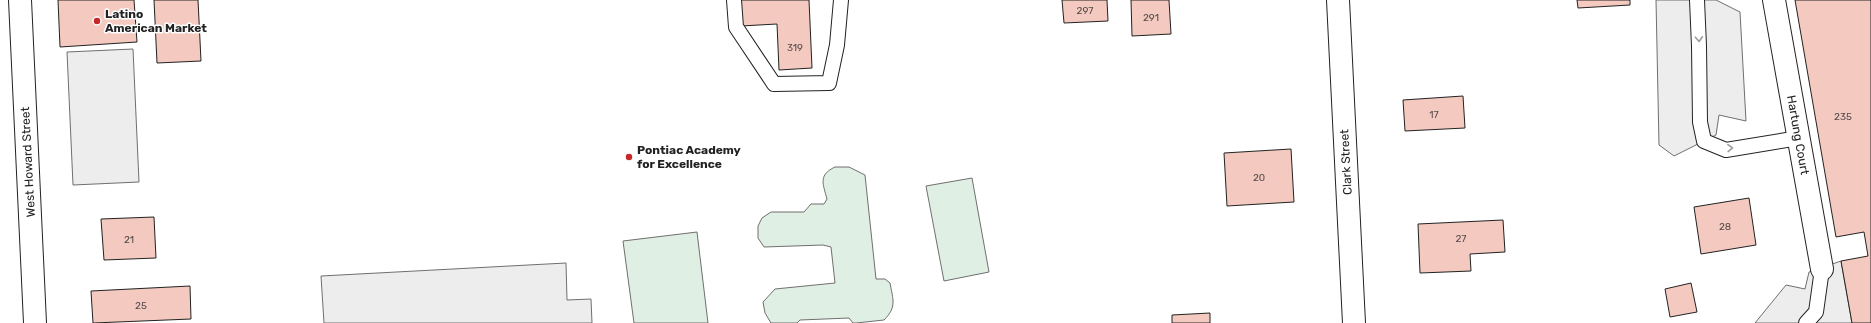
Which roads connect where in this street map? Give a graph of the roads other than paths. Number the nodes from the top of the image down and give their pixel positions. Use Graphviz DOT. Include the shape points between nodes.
graph roads {
  1 [pos="20,0"];
  2 [pos="734,0"];
  3 [pos="841,0"];
  4 [pos="1338,0"];
  5 [pos="1696,0"];
  6 [pos="1774,0"];
  7 [pos="1799,138"];
  8 [pos="1822,269"];
  9 [pos="35,323"];
  10 [pos="1354,323"];
  11 [pos="1806,323"];
  1 -- 9 [label="street, West Howard Street"];
  2 -- 3 [label="lane" via="736,27 774,84 829,83 837,45"];
  4 -- 10 [label="street, Clark Street"];
  5 -- 7 [label="lane, one-way" via="1700,122 1704,141 1726,150"];
  6 -- 7 [label="street, Hartung Court"];
  7 -- 8 [label="street, Hartung Court"];
  8 -- 11 [label="lane" via="1816,312"];
}
